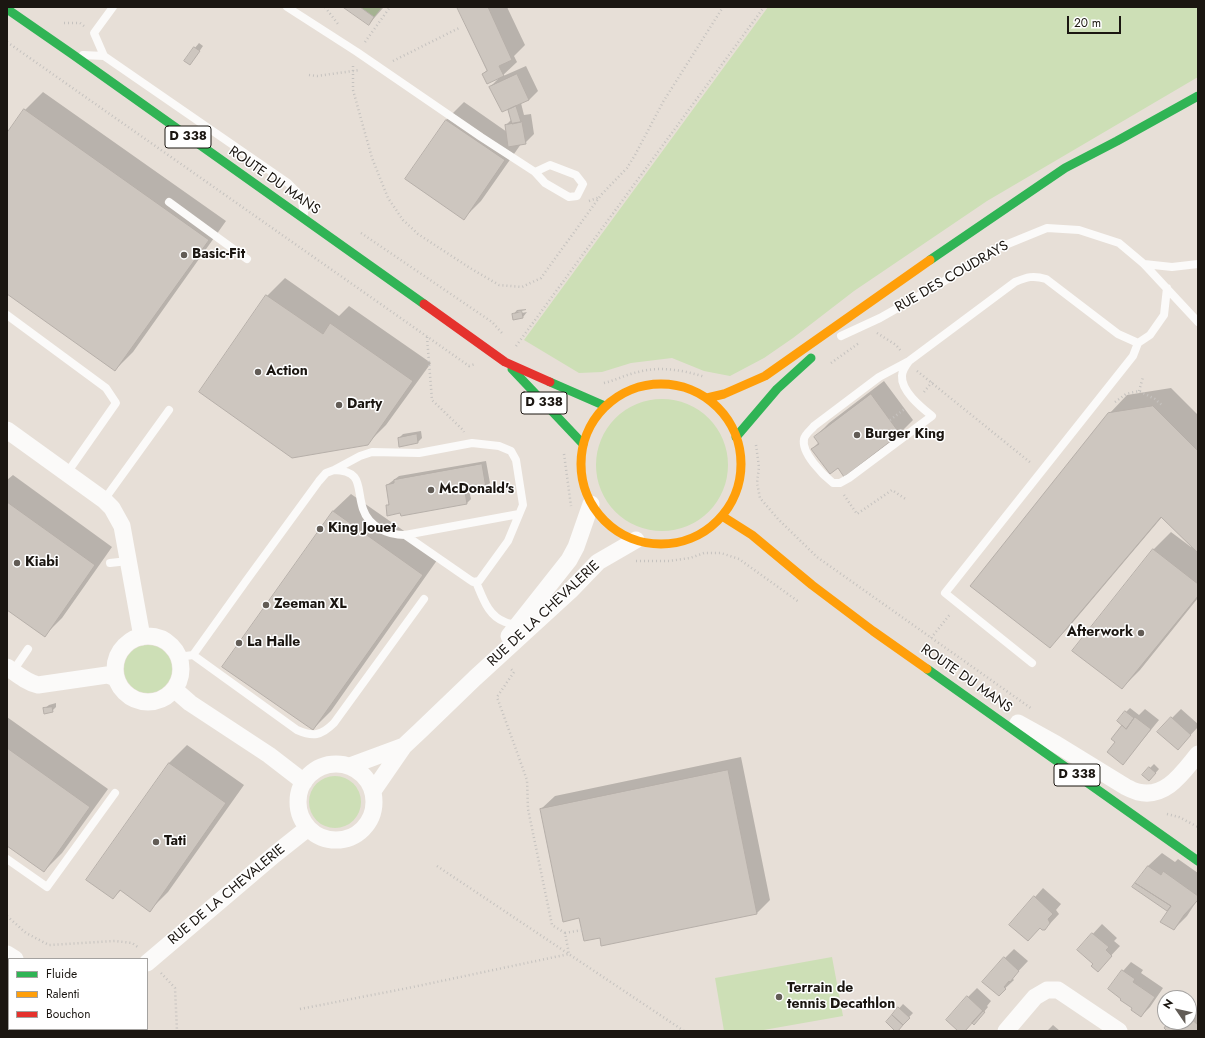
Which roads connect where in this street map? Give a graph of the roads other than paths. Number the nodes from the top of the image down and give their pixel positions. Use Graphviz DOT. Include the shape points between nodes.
graph roads {
  1 [pos="113,7"];
  2 [pos="287,7"];
  3 [pos="7,9"];
  4 [pos="72,54"];
  5 [pos="104,56"];
  6 [pos="1198,96"];
  7 [pos="1117,141"];
  8 [pos="535,172"];
  9 [pos="169,202"];
  10 [pos="1014,214"];
  11 [pos="305,220"];
  12 [pos="247,259"];
  13 [pos="1144,264"];
  14 [pos="1198,264"];
  15 [pos="1167,288"];
  16 [pos="879,309"];
  17 [pos="7,315"];
  18 [pos="1198,322"];
  19 [pos="839,338"];
  20 [pos="1138,343"];
  21 [pos="820,351"];
  22 [pos="502,360"];
  23 [pos="909,361"];
  24 [pos="707,398"];
  25 [pos="605,406"];
  26 [pos="169,410"];
  27 [pos="7,430"];
  28 [pos="736,436"];
  29 [pos="583,444"];
  30 [pos="334,470"];
  31 [pos="67,473"];
  32 [pos="104,500"];
  33 [pos="591,504"];
  34 [pos="519,514"];
  35 [pos="722,516"];
  36 [pos="406,535"];
  37 [pos="636,540"];
  38 [pos="128,561"];
  39 [pos="110,563"];
  40 [pos="476,582"];
  41 [pos="424,599"];
  42 [pos="518,624"];
  43 [pos="142,637"];
  44 [pos="28,649"];
  45 [pos="186,656"];
  46 [pos="1032,663"];
  47 [pos="10,669"];
  48 [pos="116,678"];
  49 [pos="475,678"];
  50 [pos="174,689"];
  51 [pos="957,689"];
  52 [pos="404,746"];
  53 [pos="1198,754"];
  54 [pos="350,766"];
  55 [pos="304,782"];
  56 [pos="373,791"];
  57 [pos="114,793"];
  58 [pos="308,828"];
  59 [pos="7,859"];
  60 [pos="1198,861"];
  61 [pos="149,961"];
  62 [pos="1006,1031"];
  63 [pos="1119,1031"];
  1 -- 5 [label="lane" via="94,33"];
  2 -- 8 [label="lane"];
  3 -- 4 [label="main road, ROUTE DU MANS / D 338"];
  4 -- 5 [label="lane"];
  4 -- 11 [label="main road, ROUTE DU MANS / D 338"];
  5 -- 11 [label="lane" via="288,183 301,196"];
  6 -- 7 [label="main road"];
  7 -- 10 [label="main road"];
  7 -- 24 [label="main road" via="1065,168 765,376 724,394"];
  8 -- 8 [label="lane" via="545,183 569,197 577,196 583,184 576,175 550,165"];
  9 -- 12 [label="lane"];
  11 -- 22 [label="main road, ROUTE DU MANS / D 338"];
  13 -- 14 [label="lane" via="1172,267"];
  13 -- 15 [label="lane, RUE DES COUDRAYS"];
  13 -- 19 [label="lane, RUE DES COUDRAYS" via="1119,243 1079,230 1046,228 998,248 880,318"];
  15 -- 18 [label="lane, RUE DES COUDRAYS"];
  15 -- 20 [label="lane" via="1164,315 1150,335"];
  16 -- 19 [label="main road"];
  17 -- 31 [label="lane" via="106,388 116,404"];
  20 -- 23 [label="lane" via="1118,334 1046,279 1037,276 1015,282"];
  20 -- 46 [label="lane" via="1133,356 945,592"];
  21 -- 28 [label="main road" via="777,389"];
  22 -- 25 [label="main road, ROUTE DU MANS / D 338"];
  22 -- 29 [label="main road, ROUTE DU MANS / D 338"];
  23 -- 23 [label="lane" via="879,377 814,426 804,438 808,456 833,483 850,478 932,416 915,401 903,385 902,374"];
  24 -- 25 [label="main road" via="682,386 655,384 628,390"];
  24 -- 28 [label="main road" via="725,415"];
  25 -- 29 [label="main road" via="592,423"];
  26 -- 32 [label="lane"];
  27 -- 31 [label="street"];
  28 -- 35 [label="main road" via="741,457 740,478 733,498"];
  29 -- 33 [label="main road" via="580,464 583,484"];
  30 -- 34 [label="lane" via="372,452 420,453 472,443 499,446 510,450 516,460 523,505"];
  30 -- 36 [label="lane" via="345,470 353,475 358,483 363,509 374,525 387,533"];
  30 -- 45 [label="lane" via="326,473 319,481"];
  31 -- 32 [label="street"];
  32 -- 38 [label="street" via="112,508 122,526"];
  33 -- 37 [label="main road" via="602,519 618,532"];
  33 -- 42 [label="street, RUE DE LA CHEVALERIE" via="569,560"];
  34 -- 36 [label="lane"];
  34 -- 40 [label="lane" via="508,541"];
  35 -- 37 [label="main road" via="704,532 682,541 659,544"];
  35 -- 51 [label="main road, ROUTE DU MANS / D 338" via="752,535 812,585 874,631"];
  36 -- 40 [label="lane"];
  37 -- 49 [label="street, RUE DE LA CHEVALERIE" via="598,562"];
  38 -- 39 [label="lane"];
  38 -- 43 [label="street"];
  40 -- 42 [label="lane" via="489,610 496,617 505,622"];
  41 -- 45 [label="lane" via="334,723 318,734 306,734 297,730"];
  42 -- 49 [label="street, RUE DE LA CHEVALERIE"];
  43 -- 45 [label="street" via="164,640"];
  43 -- 48 [label="street" via="133,640 120,652 116,660"];
  44 -- 47 [label="lane"];
  45 -- 50 [label="street" via="180,665 178,682"];
  47 -- 48 [label="street" via="31,683 38,684 107,675"];
  48 -- 50 [label="street" via="125,693 139,701 158,700"];
  49 -- 52 [label="street, RUE DE LA CHEVALERIE"];
  50 -- 55 [label="street" via="190,703 269,755"];
  51 -- 53 [label="street" via="1138,792 1160,791 1169,786"];
  51 -- 60 [label="main road, ROUTE DU MANS / D 338"];
  52 -- 54 [label="street, RUE DE LA CHEVALERIE"];
  52 -- 56 [label="street, RUE DE LA CHEVALERIE"];
  54 -- 55 [label="street" via="324,766 309,775"];
  54 -- 56 [label="street" via="364,776"];
  55 -- 58 [label="street" via="298,806 303,822"];
  56 -- 58 [label="street" via="373,812 369,822 354,836 330,840 316,835"];
  57 -- 59 [label="lane" via="47,887"];
  58 -- 61 [label="street, RUE DE LA CHEVALERIE"];
  62 -- 63 [label="street" via="1035,997 1047,990 1058,990"];
}
